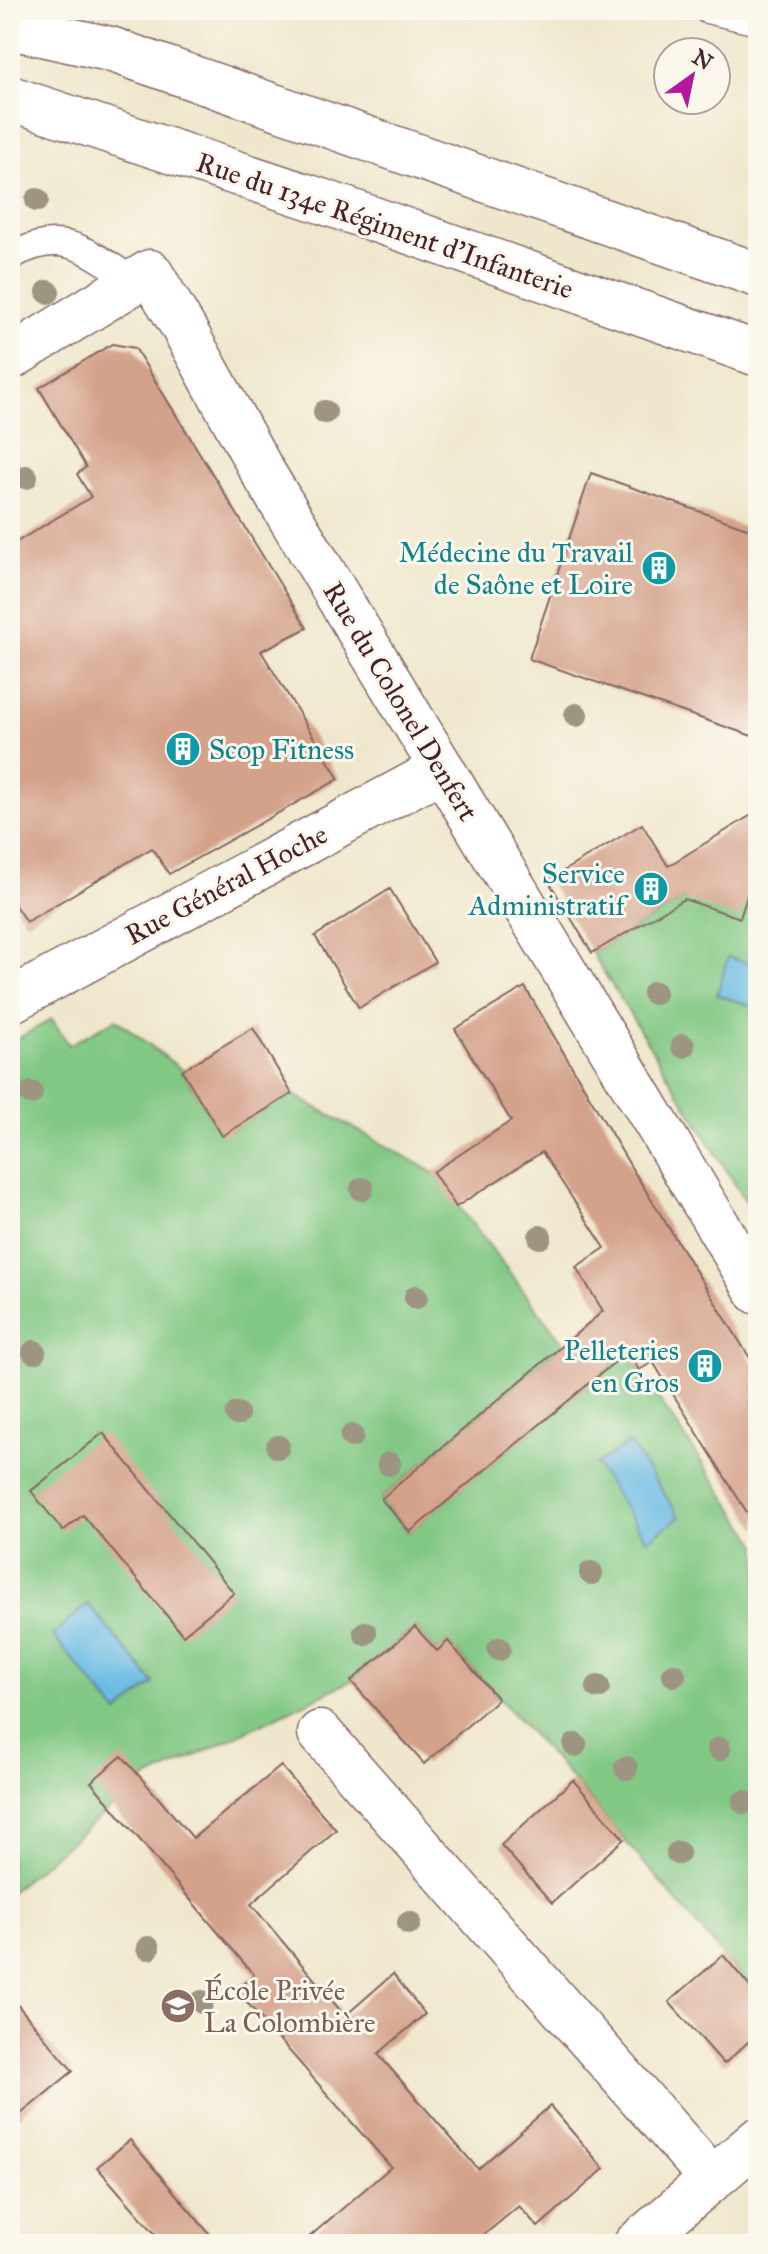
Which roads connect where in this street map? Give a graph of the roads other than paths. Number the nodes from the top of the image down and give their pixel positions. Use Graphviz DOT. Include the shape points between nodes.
graph roads {
  1 [pos="707,10"];
  2 [pos="758,22"];
  3 [pos="10,27"];
  4 [pos="10,98"];
  5 [pos="10,257"];
  6 [pos="758,275"];
  7 [pos="142,276"];
  8 [pos="758,354"];
  9 [pos="10,358"];
  10 [pos="442,769"];
  11 [pos="10,1001"];
  12 [pos="758,1292"];
  13 [pos="320,1733"];
  14 [pos="758,2140"];
  15 [pos="712,2179"];
  16 [pos="636,2244"];
  1 -- 2 [label="lane"];
  3 -- 6 [label="street" via="110,49"];
  4 -- 8 [label="street, Rue du 134e Régiment d'Infanterie"];
  5 -- 7 [label="lane" via="51,242 80,246"];
  7 -- 9 [label="street"];
  7 -- 10 [label="street, Rue du Colonel Denfert" via="183,327 261,469"];
  10 -- 11 [label="street, Rue Général Hoche"];
  10 -- 12 [label="street, Rue du Colonel Denfert"];
  13 -- 15 [label="street"];
  14 -- 15 [label="street"];
  15 -- 16 [label="street"];
}
